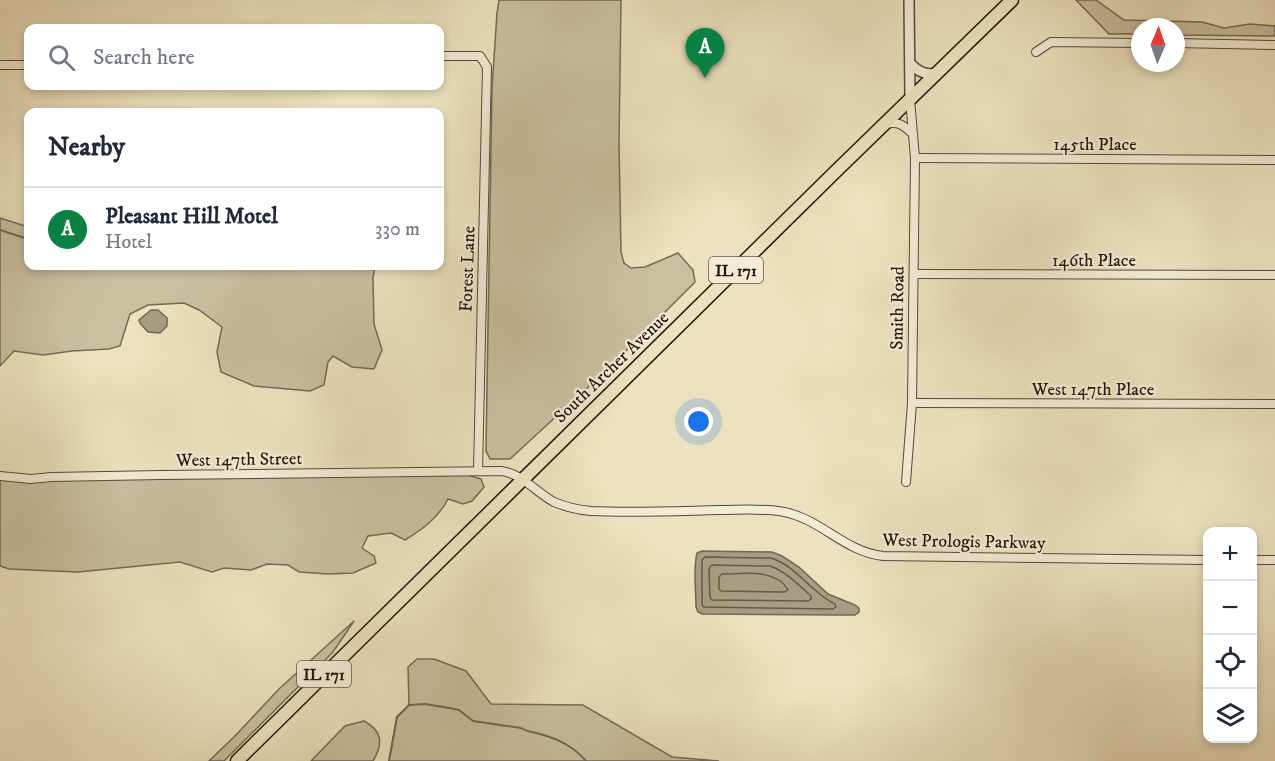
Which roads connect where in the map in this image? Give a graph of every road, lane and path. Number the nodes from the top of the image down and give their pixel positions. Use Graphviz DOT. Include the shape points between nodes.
graph roads {
  1 [pos="909,0"];
  2 [pos="1012,0"];
  3 [pos="1131,43"];
  4 [pos="1185,43"];
  5 [pos="1275,45"];
  6 [pos="1036,52"];
  7 [pos="444,56"];
  8 [pos="910,63"];
  9 [pos="0,65"];
  10 [pos="24,65"];
  11 [pos="937,73"];
  12 [pos="910,99"];
  13 [pos="884,124"];
  14 [pos="913,134"];
  15 [pos="915,158"];
  16 [pos="1275,160"];
  17 [pos="914,274"];
  18 [pos="1275,275"];
  19 [pos="912,403"];
  20 [pos="1275,404"];
  21 [pos="478,471"];
  22 [pos="0,476"];
  23 [pos="522,480"];
  24 [pos="906,482"];
  25 [pos="1203,560"];
  26 [pos="1257,560"];
  27 [pos="1275,560"];
  28 [pos="237,761"];
  1 -- 8 [label="street, Smith Road"];
  2 -- 11 [label="main road, South Archer Avenue / IL 171"];
  3 -- 6 [label="street" via="1051,42"];
  4 -- 5 [label="street"];
  7 -- 21 [label="street, Forest Lane" via="480,56 487,67"];
  8 -- 11 [label="street" via="921,72"];
  8 -- 12 [label="street, Smith Road"];
  9 -- 10 [label="street"];
  11 -- 12 [label="main road, South Archer Avenue / IL 171"];
  12 -- 13 [label="main road, South Archer Avenue / IL 171"];
  12 -- 14 [label="street, Smith Road"];
  13 -- 14 [label="street" via="901,124"];
  13 -- 23 [label="main road, South Archer Avenue / IL 171"];
  14 -- 15 [label="street, Smith Road"];
  15 -- 16 [label="street, 145th Place"];
  15 -- 17 [label="street, Smith Road"];
  17 -- 18 [label="street, 146th Place"];
  17 -- 19 [label="street, Smith Road"];
  19 -- 20 [label="street, West 147th Place"];
  19 -- 24 [label="street, Smith Road"];
  21 -- 22 [label="street, West 147th Street" via="31,479"];
  21 -- 23 [label="street, West 147th Street" via="506,472"];
  23 -- 25 [label="street, West Prologis Parkway" via="555,502 591,512 786,512 816,523 854,548 875,555"];
  23 -- 28 [label="main road, South Archer Avenue / IL 171"];
  26 -- 27 [label="street"];
}
